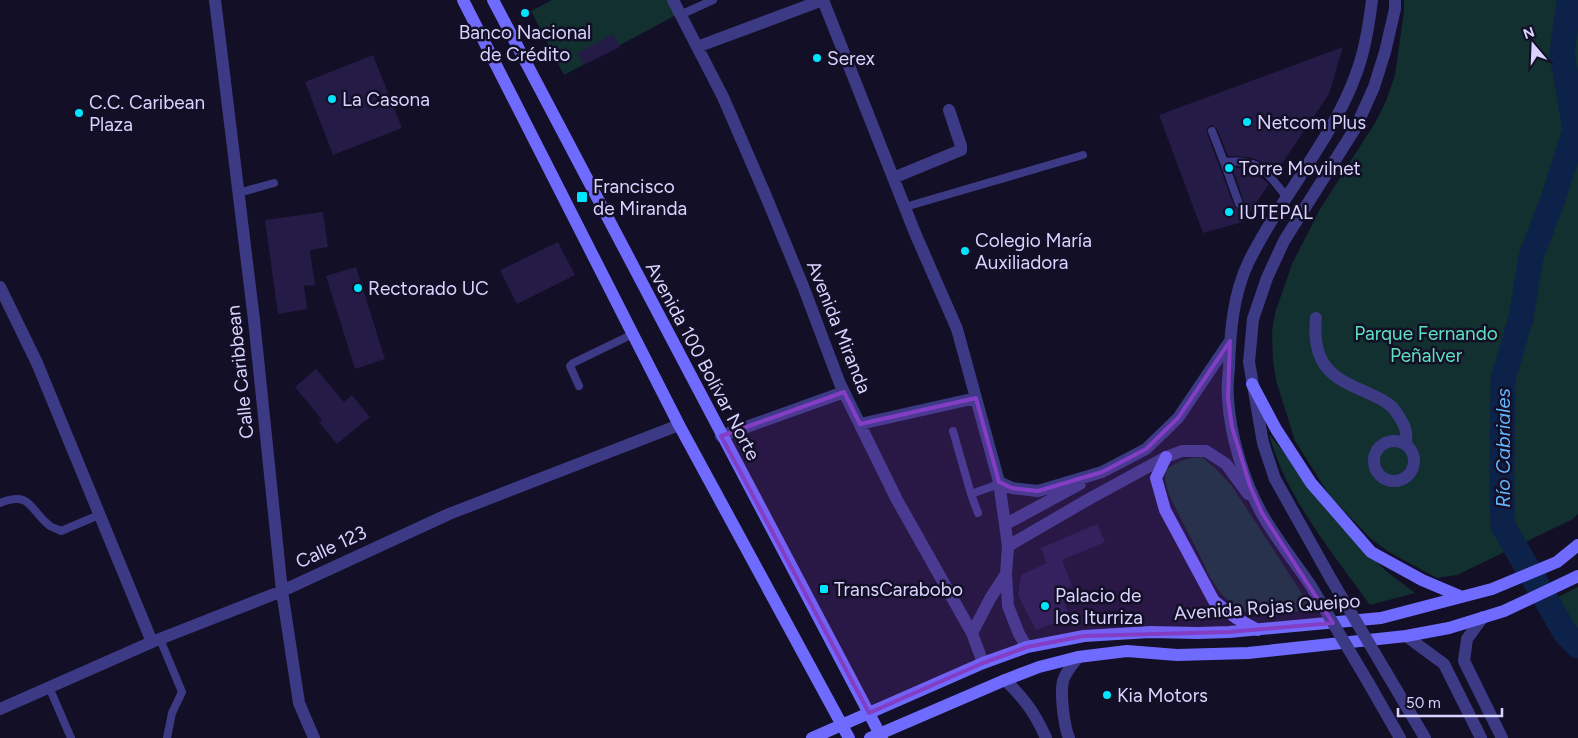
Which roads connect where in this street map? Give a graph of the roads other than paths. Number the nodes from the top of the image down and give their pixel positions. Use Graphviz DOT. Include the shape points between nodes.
graph roads {
  1 [pos="215,0"];
  2 [pos="463,0"];
  3 [pos="493,0"];
  4 [pos="673,0"];
  5 [pos="713,0"];
  6 [pos="823,0"];
  7 [pos="1372,0"];
  8 [pos="1395,0"];
  9 [pos="680,15"];
  10 [pos="697,47"];
  11 [pos="949,110"];
  12 [pos="1212,131"];
  13 [pos="1083,155"];
  14 [pos="1224,162"];
  15 [pos="893,178"];
  16 [pos="274,183"];
  17 [pos="238,192"];
  18 [pos="1287,197"];
  19 [pos="1239,204"];
  20 [pos="904,207"];
  21 [pos="0,287"];
  22 [pos="1316,318"];
  23 [pos="633,334"];
  24 [pos="1230,341"];
  25 [pos="1252,384"];
  26 [pos="579,386"];
  27 [pos="844,392"];
  28 [pos="976,398"];
  29 [pos="860,424"];
  30 [pos="679,425"];
  31 [pos="953,431"];
  32 [pos="721,436"];
  33 [pos="1406,444"];
  34 [pos="1166,457"];
  35 [pos="1102,472"];
  36 [pos="999,483"];
  37 [pos="971,494"];
  38 [pos="0,503"];
  39 [pos="978,513"];
  40 [pos="1262,513"];
  41 [pos="99,515"];
  42 [pos="1006,524"];
  43 [pos="1578,545"];
  44 [pos="1008,546"];
  45 [pos="1006,574"];
  46 [pos="1578,576"];
  47 [pos="282,590"];
  48 [pos="1462,597"];
  49 [pos="1483,617"];
  50 [pos="1258,630"];
  51 [pos="972,633"];
  52 [pos="1406,636"];
  53 [pos="156,641"];
  54 [pos="1027,648"];
  55 [pos="1078,657"];
  56 [pos="984,663"];
  57 [pos="1005,680"];
  58 [pos="49,687"];
  59 [pos="0,709"];
  60 [pos="869,713"];
  61 [pos="842,725"];
  62 [pos="877,737"];
  63 [pos="71,738"];
  64 [pos="168,738"];
  65 [pos="314,738"];
  66 [pos="812,738"];
  67 [pos="849,738"];
  68 [pos="1046,738"];
  69 [pos="1068,738"];
  70 [pos="1400,738"];
  71 [pos="1425,738"];
  72 [pos="1482,738"];
  73 [pos="1502,738"];
  1 -- 17 [label="street, Calle Caribbean"];
  2 -- 23 [label="street"];
  3 -- 32 [label="street, Avenida 100 Bolívar Norte"];
  4 -- 9 [label="street, Avenida Miranda"];
  5 -- 9 [label="lane"];
  6 -- 10 [label="street"];
  6 -- 15 [label="street"];
  7 -- 18 [label="street" via="1356,74 1341,107"];
  8 -- 25 [label="street" via="1385,52 1356,127 1284,241 1267,278 1253,319 1249,362"];
  9 -- 10 [label="street, Avenida Miranda"];
  10 -- 27 [label="street, Avenida Miranda" via="723,97 765,194"];
  11 -- 15 [label="street" via="961,150"];
  12 -- 14 [label="lane"];
  13 -- 20 [label="lane"];
  14 -- 18 [label="lane" via="1253,163 1263,169"];
  14 -- 19 [label="lane"];
  15 -- 20 [label="street"];
  16 -- 17 [label="lane"];
  17 -- 47 [label="street, Calle Caribbean"];
  18 -- 24 [label="street" via="1249,262 1238,292"];
  20 -- 28 [label="street" via="957,329"];
  21 -- 41 [label="street" via="37,363"];
  22 -- 33 [label="street" via="1314,335 1325,365 1346,382 1392,406 1405,426"];
  23 -- 26 [label="lane" via="573,362 570,366"];
  23 -- 30 [label="street"];
  24 -- 35 [label="street" via="1178,418 1146,449"];
  24 -- 40 [label="street" via="1228,398 1232,427"];
  25 -- 48 [label="street" via="1311,483 1370,552"];
  25 -- 71 [label="street, bridge" via="1263,443 1275,479"];
  27 -- 29 [label="street, Avenida Miranda"];
  27 -- 32 [label="street"];
  28 -- 29 [label="street"];
  28 -- 36 [label="street"];
  29 -- 51 [label="street, Avenida Miranda" via="897,500"];
  30 -- 47 [label="street, Calle 123" via="449,514"];
  30 -- 61 [label="street"];
  31 -- 37 [label="lane"];
  32 -- 60 [label="street, Avenida 100 Bolívar Norte"];
  34 -- 40 [label="street" via="1182,451 1206,451 1226,464"];
  34 -- 44 [label="street"];
  34 -- 50 [label="street" via="1156,478 1165,510 1214,601"];
  35 -- 36 [label="street" via="1038,490 1012,488"];
  35 -- 42 [label="street"];
  36 -- 37 [label="lane"];
  36 -- 42 [label="street"];
  37 -- 39 [label="lane"];
  38 -- 41 [label="lane" via="12,498 27,501 50,526 62,531"];
  40 -- 70 [label="street, bridge" via="1311,586"];
  41 -- 53 [label="street"];
  42 -- 44 [label="street"];
  43 -- 48 [label="street, Avenida Rojas Queipo" via="1557,562"];
  44 -- 45 [label="street"];
  45 -- 51 [label="street"];
  45 -- 54 [label="street" via="1008,606"];
  46 -- 49 [label="street"];
  47 -- 53 [label="street, Calle 123"];
  47 -- 65 [label="street, Calle Caribbean" via="300,703"];
  48 -- 50 [label="street, Avenida Rojas Queipo" via="1381,618"];
  49 -- 52 [label="street" via="1449,628"];
  49 -- 73 [label="street" via="1467,639 1464,661"];
  50 -- 54 [label="street, Avenida Rojas Queipo" via="1084,636"];
  51 -- 56 [label="street, Avenida Miranda"];
  52 -- 55 [label="street" via="1248,653 1177,655 1127,651"];
  52 -- 72 [label="street" via="1444,664"];
  53 -- 58 [label="street, Calle 123"];
  53 -- 64 [label="lane" via="182,692 172,712"];
  54 -- 56 [label="street, Avenida Rojas Queipo"];
  55 -- 57 [label="street"];
  55 -- 69 [label="street" via="1063,681"];
  56 -- 60 [label="street, Avenida Rojas Queipo"];
  57 -- 62 [label="street"];
  57 -- 68 [label="street" via="1022,696"];
  58 -- 59 [label="street, Calle 123"];
  58 -- 63 [label="lane"];
  60 -- 61 [label="street, Avenida Rojas Queipo"];
  60 -- 62 [label="street, Avenida 100 Bolívar Norte"];
  61 -- 66 [label="street, Avenida Rojas Queipo"];
  61 -- 67 [label="street"];
}
